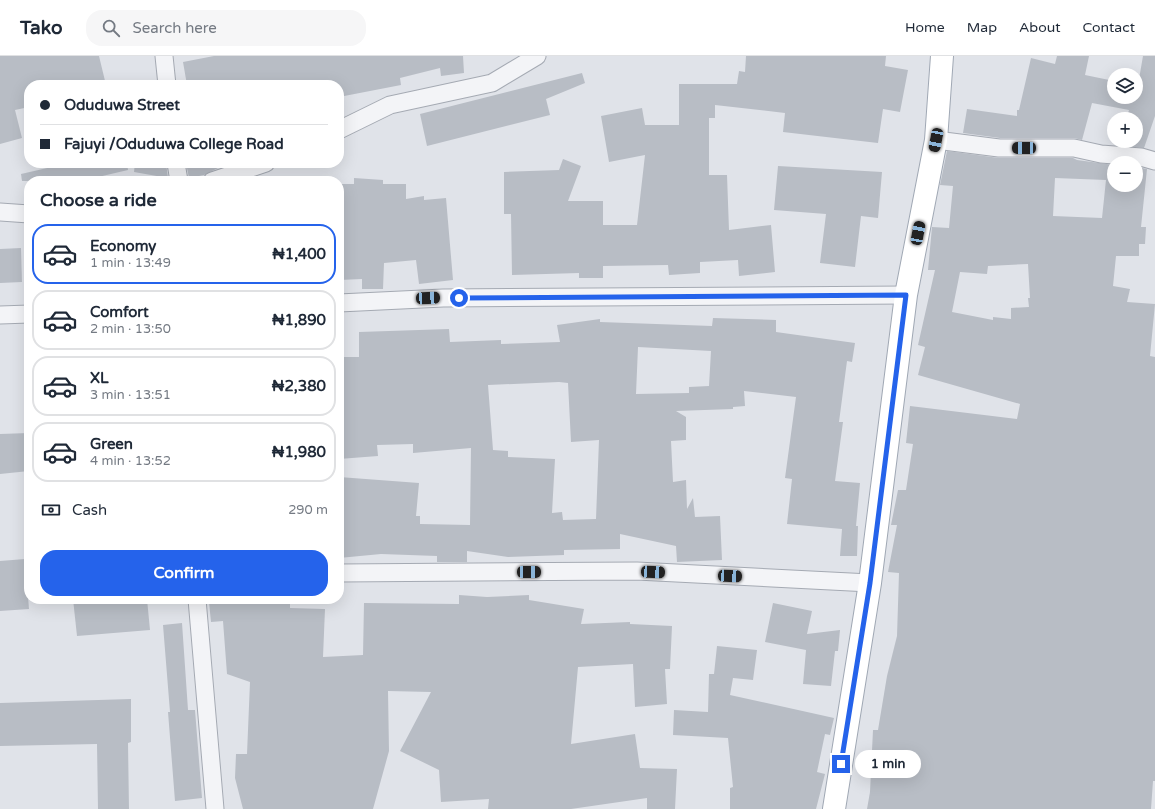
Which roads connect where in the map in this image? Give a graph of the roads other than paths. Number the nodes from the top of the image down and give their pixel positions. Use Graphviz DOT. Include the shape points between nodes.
graph roads {
  1 [pos="164,56"];
  2 [pos="537,56"];
  3 [pos="942,56"];
  4 [pos="166,80"];
  5 [pos="344,128"];
  6 [pos="936,140"];
  7 [pos="1155,161"];
  8 [pos="251,168"];
  9 [pos="227,176"];
  10 [pos="0,212"];
  11 [pos="24,214"];
  12 [pos="906,295"];
  13 [pos="344,303"];
  14 [pos="24,314"];
  15 [pos="0,315"];
  16 [pos="344,573"];
  17 [pos="870,583"];
  18 [pos="197,604"];
  19 [pos="215,809"];
  20 [pos="834,809"];
  1 -- 4 [label="street"];
  2 -- 5 [label="street" via="492,83 390,105"];
  3 -- 6 [label="main road"];
  6 -- 7 [label="street" via="999,148 1074,148"];
  6 -- 12 [label="main road"];
  8 -- 9 [label="street"];
  10 -- 11 [label="street"];
  12 -- 13 [label="street" via="443,298"];
  12 -- 17 [label="main road"];
  14 -- 15 [label="street"];
  16 -- 17 [label="street" via="637,571"];
  17 -- 20 [label="main road"];
  18 -- 19 [label="street"];
}
